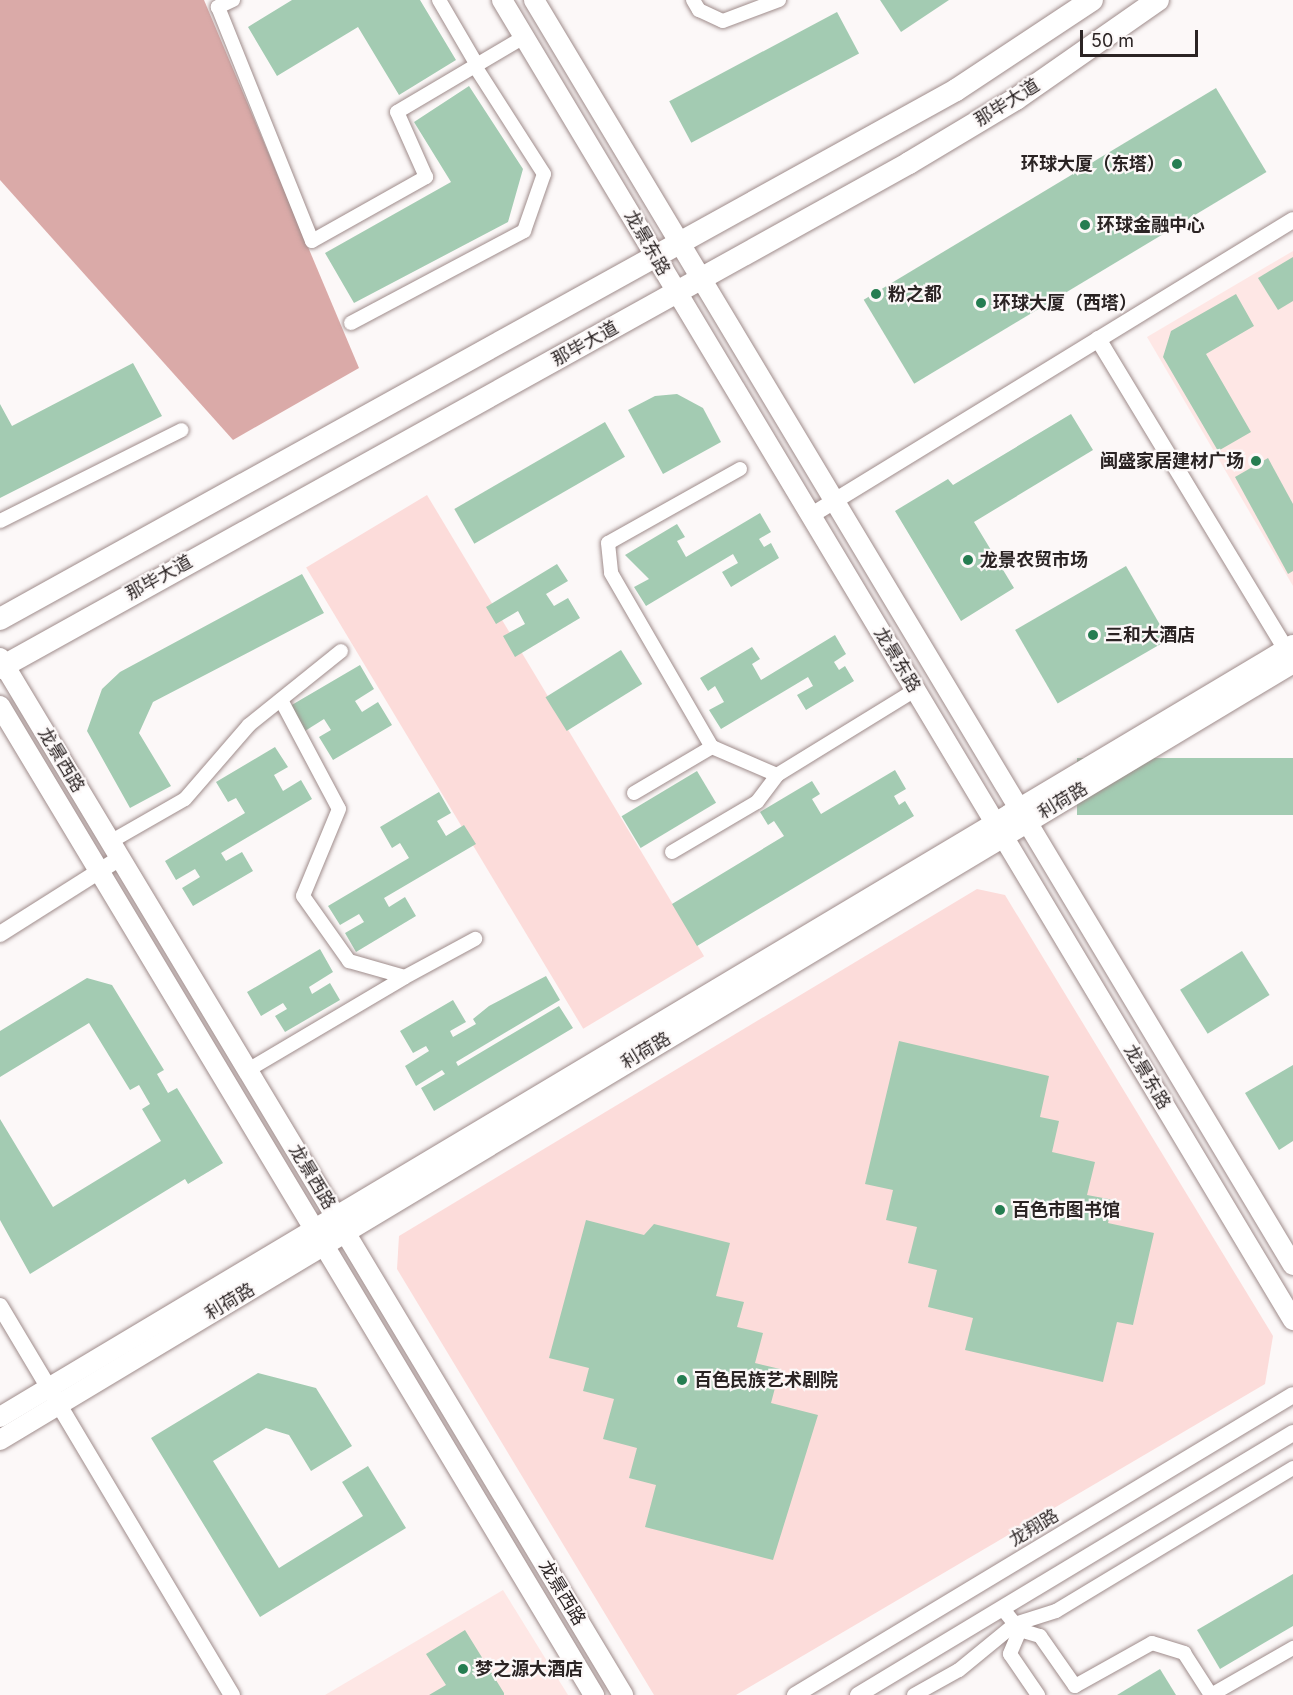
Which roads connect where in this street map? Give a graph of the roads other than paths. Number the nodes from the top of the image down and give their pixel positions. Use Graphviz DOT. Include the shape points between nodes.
graph roads {
  1 [pos="233,0"];
  2 [pos="439,0"];
  3 [pos="502,0"];
  4 [pos="534,0"];
  5 [pos="693,0"];
  6 [pos="779,0"];
  7 [pos="1092,0"];
  8 [pos="1158,0"];
  9 [pos="524,37"];
  10 [pos="476,66"];
  11 [pos="1293,220"];
  12 [pos="681,245"];
  13 [pos="657,258"];
  14 [pos="701,279"];
  15 [pos="677,293"];
  16 [pos="351,322"];
  17 [pos="1098,339"];
  18 [pos="182,430"];
  19 [pos="740,469"];
  20 [pos="835,501"];
  21 [pos="810,516"];
  22 [pos="0,521"];
  23 [pos="0,619"];
  24 [pos="341,651"];
  25 [pos="1290,653"];
  26 [pos="1,664"];
  27 [pos="915,690"];
  28 [pos="281,700"];
  29 [pos="0,706"];
  30 [pos="712,747"];
  31 [pos="777,775"];
  32 [pos="634,793"];
  33 [pos="1023,816"];
  34 [pos="999,830"];
  35 [pos="115,850"];
  36 [pos="672,852"];
  37 [pos="100,872"];
  38 [pos="0,934"];
  39 [pos="475,939"];
  40 [pos="405,977"];
  41 [pos="248,1070"];
  42 [pos="340,1224"];
  43 [pos="319,1237"];
  44 [pos="1293,1264"];
  45 [pos="0,1306"];
  46 [pos="1293,1320"];
  47 [pos="1293,1395"];
  48 [pos="54,1396"];
  49 [pos="0,1418"];
  50 [pos="1293,1433"];
  51 [pos="0,1440"];
  52 [pos="1293,1468"];
  53 [pos="1002,1608"];
  54 [pos="1017,1627"];
  55 [pos="1293,1648"];
  56 [pos="232,1695"];
  57 [pos="594,1695"];
  58 [pos="623,1695"];
  59 [pos="795,1695"];
  60 [pos="858,1695"];
  61 [pos="914,1695"];
  62 [pos="1038,1695"];
  63 [pos="1211,1695"];
  1 -- 10 [label="street" via="218,7 312,241 426,177 397,112"];
  2 -- 10 [label="street"];
  3 -- 9 [label="main road, 龙景东路"];
  4 -- 12 [label="main road, 龙景东路"];
  5 -- 6 [label="street" via="699,10 723,21"];
  7 -- 12 [label="main road, 那毕大道" via="956,90"];
  8 -- 14 [label="main road, 那毕大道" via="1016,99"];
  9 -- 10 [label="street"];
  9 -- 13 [label="main road, 龙景东路"];
  10 -- 16 [label="street" via="544,174 524,231"];
  11 -- 17 [label="street"];
  12 -- 13 [label="main road, 那毕大道"];
  12 -- 14 [label="main road, 龙景东路"];
  13 -- 15 [label="main road, 龙景东路"];
  13 -- 23 [label="main road, 那毕大道"];
  14 -- 15 [label="main road, 那毕大道"];
  14 -- 20 [label="main road, 龙景东路"];
  15 -- 21 [label="main road, 龙景东路"];
  15 -- 26 [label="main road, 那毕大道"];
  17 -- 20 [label="street"];
  17 -- 25 [label="street"];
  18 -- 22 [label="street"];
  19 -- 30 [label="street" via="608,543 611,573"];
  20 -- 21 [label="street"];
  20 -- 33 [label="main road, 龙景东路"];
  21 -- 27 [label="main road, 龙景东路"];
  24 -- 28 [label="street"];
  25 -- 33 [label="main road, 利荷路"];
  26 -- 35 [label="main road, 龙景西路"];
  27 -- 31 [label="street"];
  27 -- 34 [label="main road, 龙景东路"];
  28 -- 35 [label="street" via="249,725 185,799"];
  28 -- 40 [label="street" via="339,809 303,896 349,961"];
  29 -- 37 [label="main road, 龙景西路"];
  30 -- 31 [label="street"];
  30 -- 32 [label="street"];
  31 -- 36 [label="street" via="757,802"];
  33 -- 34 [label="main road, 利荷路"];
  33 -- 44 [label="main road, 龙景东路"];
  34 -- 42 [label="main road, 利荷路"];
  34 -- 46 [label="main road, 龙景东路"];
  35 -- 37 [label="street"];
  35 -- 41 [label="main road, 龙景西路"];
  37 -- 38 [label="street"];
  37 -- 43 [label="main road, 龙景西路"];
  39 -- 40 [label="street"];
  40 -- 41 [label="street"];
  41 -- 42 [label="main road, 龙景西路"];
  42 -- 43 [label="main road, 利荷路"];
  42 -- 58 [label="main road, 龙景西路"];
  43 -- 48 [label="main road, 利荷路"];
  43 -- 57 [label="main road, 龙景西路"];
  45 -- 48 [label="street"];
  47 -- 59 [label="street, 龙翔路"];
  48 -- 49 [label="main road, 利荷路"];
  48 -- 51 [label="main road, 利荷路"];
  48 -- 56 [label="street"];
  50 -- 53 [label="street"];
  52 -- 54 [label="street" via="1056,1611"];
  53 -- 54 [label="street"];
  53 -- 60 [label="street"];
  54 -- 61 [label="street" via="959,1670"];
  54 -- 62 [label="street" via="1010,1654"];
  54 -- 63 [label="street" via="1040,1636 1076,1686 1152,1643 1184,1653"];
  55 -- 63 [label="street"];
}
